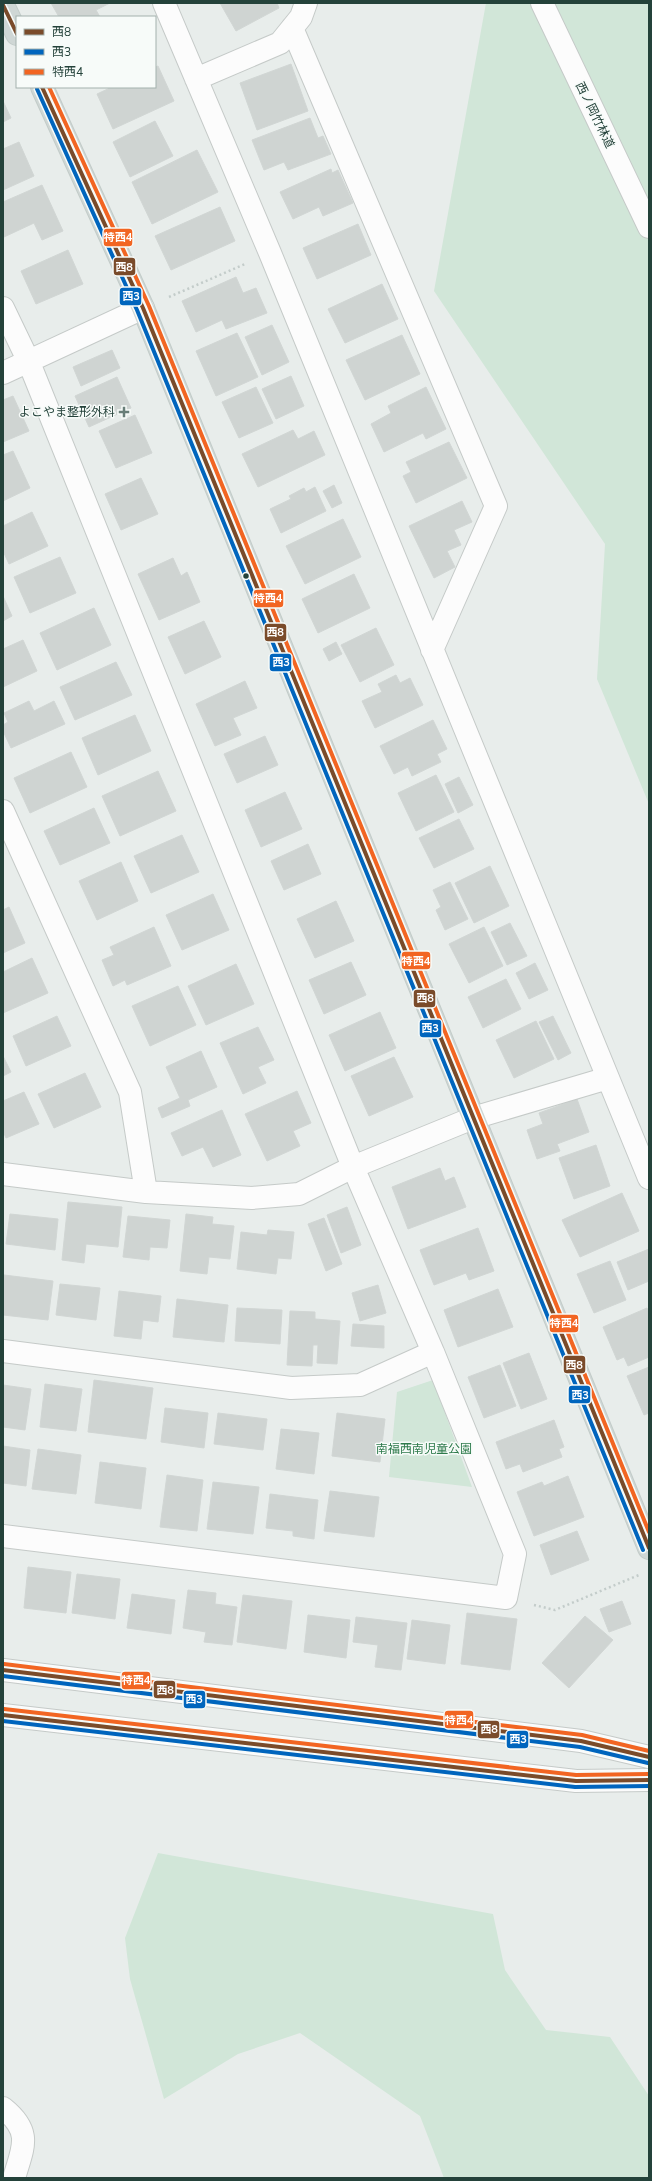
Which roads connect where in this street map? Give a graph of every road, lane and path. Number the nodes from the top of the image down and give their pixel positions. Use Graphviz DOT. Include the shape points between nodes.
graph roads {
  1 [pos="164,3"];
  2 [pos="306,3"];
  3 [pos="542,3"];
  4 [pos="3,5"];
  5 [pos="292,28"];
  6 [pos="16,32"];
  7 [pos="196,79"];
  8 [pos="42,88"];
  9 [pos="649,227"];
  10 [pos="270,253"];
  11 [pos="163,300"];
  12 [pos="3,308"];
  13 [pos="143,308"];
  14 [pos="28,360"];
  15 [pos="3,373"];
  16 [pos="432,650"];
  17 [pos="3,811"];
  18 [pos="608,1078"];
  19 [pos="473,1118"];
  20 [pos="353,1167"];
  21 [pos="3,1174"];
  22 [pos="649,1178"];
  23 [pos="146,1192"];
  24 [pos="3,1351"];
  25 [pos="433,1352"];
  26 [pos="3,1536"];
  27 [pos="649,1548"];
  28 [pos="642,1573"];
  29 [pos="506,1598"];
  30 [pos="3,1670"];
  31 [pos="3,1715"];
  32 [pos="649,1756"];
  33 [pos="649,1780"];
  34 [pos="3,2108"];
  35 [pos="14,2178"];
  1 -- 7 [label="street"];
  2 -- 5 [label="street" via="301,17"];
  3 -- 9 [label="street, 西ノ岡竹林道"];
  4 -- 6 [label="main road"];
  5 -- 7 [label="street" via="280,43"];
  5 -- 16 [label="street" via="496,506"];
  7 -- 10 [label="street"];
  8 -- 13 [label="main road"];
  10 -- 11 [label="path"];
  10 -- 16 [label="street"];
  12 -- 14 [label="street"];
  13 -- 14 [label="street"];
  13 -- 19 [label="main road"];
  14 -- 15 [label="street"];
  14 -- 20 [label="street"];
  16 -- 18 [label="street"];
  17 -- 23 [label="street" via="130,1092"];
  18 -- 19 [label="street"];
  18 -- 22 [label="street"];
  19 -- 20 [label="street"];
  19 -- 27 [label="main road"];
  20 -- 23 [label="street" via="299,1194 252,1198"];
  20 -- 25 [label="street"];
  21 -- 23 [label="street"];
  24 -- 25 [label="street" via="291,1388 360,1386"];
  25 -- 29 [label="street" via="514,1554"];
  26 -- 29 [label="street"];
  28 -- 29 [label="path" via="555,1610"];
  30 -- 32 [label="street" via="581,1741"];
  31 -- 33 [label="street" via="576,1781"];
  34 -- 35 [label="street" via="17,2119 22,2133 23,2155"];
}
